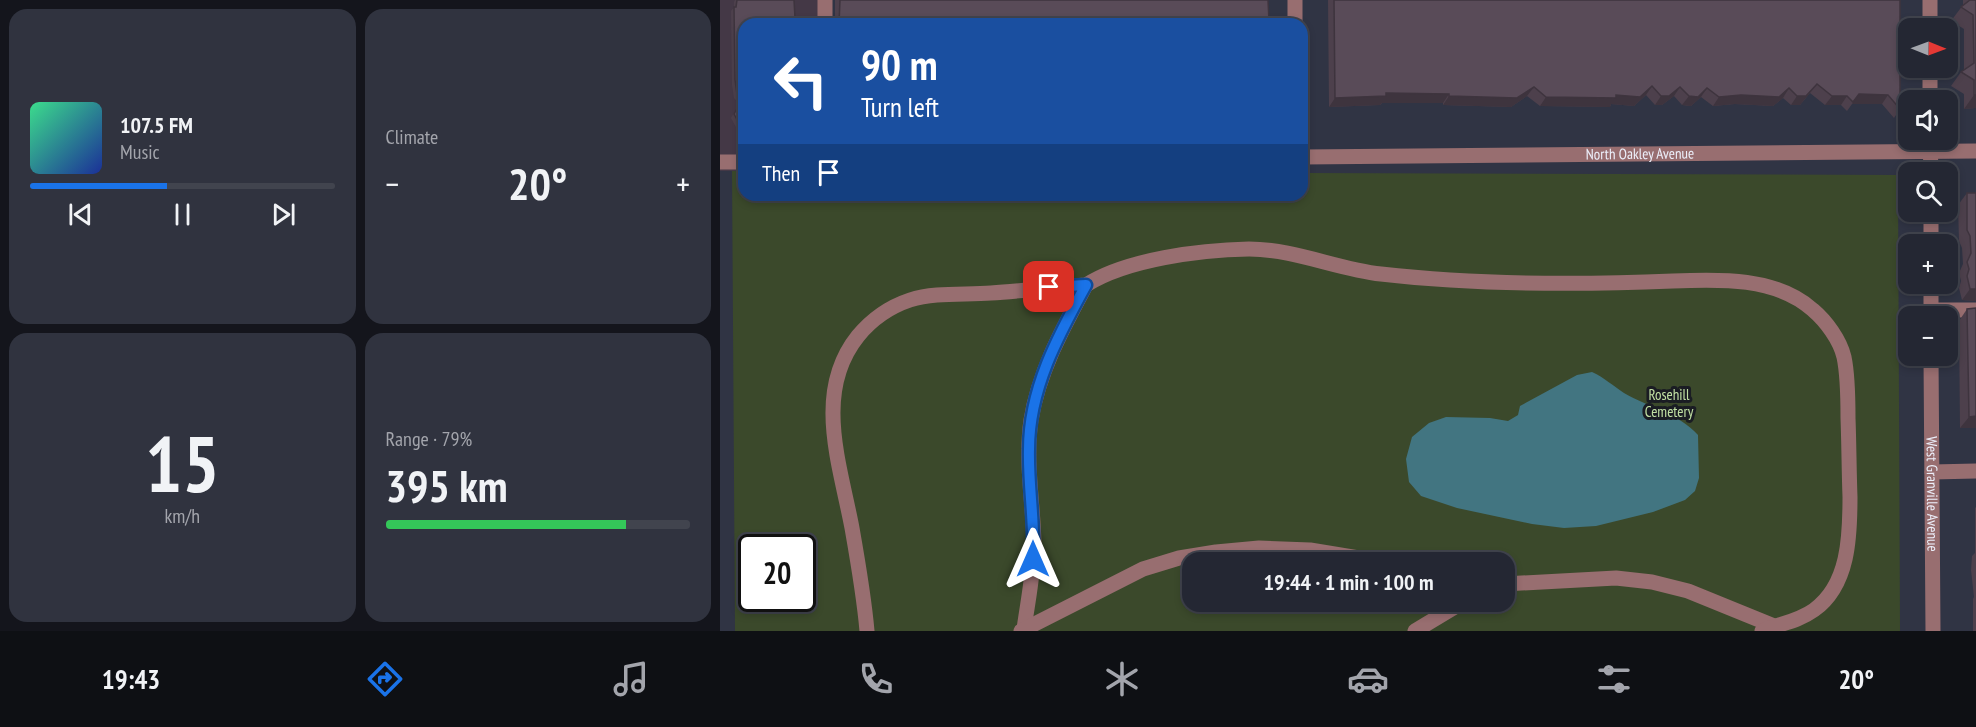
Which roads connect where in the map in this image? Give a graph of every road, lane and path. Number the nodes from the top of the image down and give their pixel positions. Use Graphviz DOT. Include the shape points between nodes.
graph roads {
  1 [pos="825,0"];
  2 [pos="1295,0"];
  3 [pos="1930,0"];
  4 [pos="825,18"];
  5 [pos="1296,18"];
  6 [pos="1930,18"];
  7 [pos="1898,146"];
  8 [pos="1958,149"];
  9 [pos="1976,151"];
  10 [pos="1308,157"];
  11 [pos="720,162"];
  12 [pos="738,162"];
  13 [pos="1086,285"];
  14 [pos="1976,310"];
  15 [pos="1958,311"];
  16 [pos="1931,366"];
  17 [pos="1976,471"];
  18 [pos="1932,472"];
  19 [pos="1216,552"];
  20 [pos="1322,552"];
  21 [pos="1182,558"];
  22 [pos="1515,584"];
  23 [pos="1446,612"];
  24 [pos="1768,629"];
  25 [pos="1023,630"];
  26 [pos="867,631"];
  27 [pos="1415,631"];
  28 [pos="1933,631"];
  1 -- 4 [label="street"];
  2 -- 5 [label="street"];
  3 -- 6 [label="street"];
  7 -- 10 [label="street, North Oakley Avenue"];
  8 -- 9 [label="street, North Oakley Avenue"];
  11 -- 12 [label="street"];
  13 -- 24 [label="street" via="1103,274 1180,255 1252,249 1418,278 1608,284 1698,280 1765,286 1790,295 1813,310 1830,329 1844,355 1850,522 1839,581 1828,598 1798,619"];
  13 -- 25 [label="street" via="1055,342 1031,419 1029,471 1034,544"];
  13 -- 26 [label="street" via="912,300 887,309 850,345 838,368 832,416"];
  14 -- 15 [label="street"];
  16 -- 18 [label="street, West Granville Avenue"];
  17 -- 18 [label="street"];
  18 -- 28 [label="street, West Granville Avenue"];
  19 -- 20 [label="street" via="1269,548"];
  21 -- 25 [label="street" via="1143,569"];
  22 -- 24 [label="street" via="1616,578 1652,582 1688,591"];
  23 -- 27 [label="street"];
}
